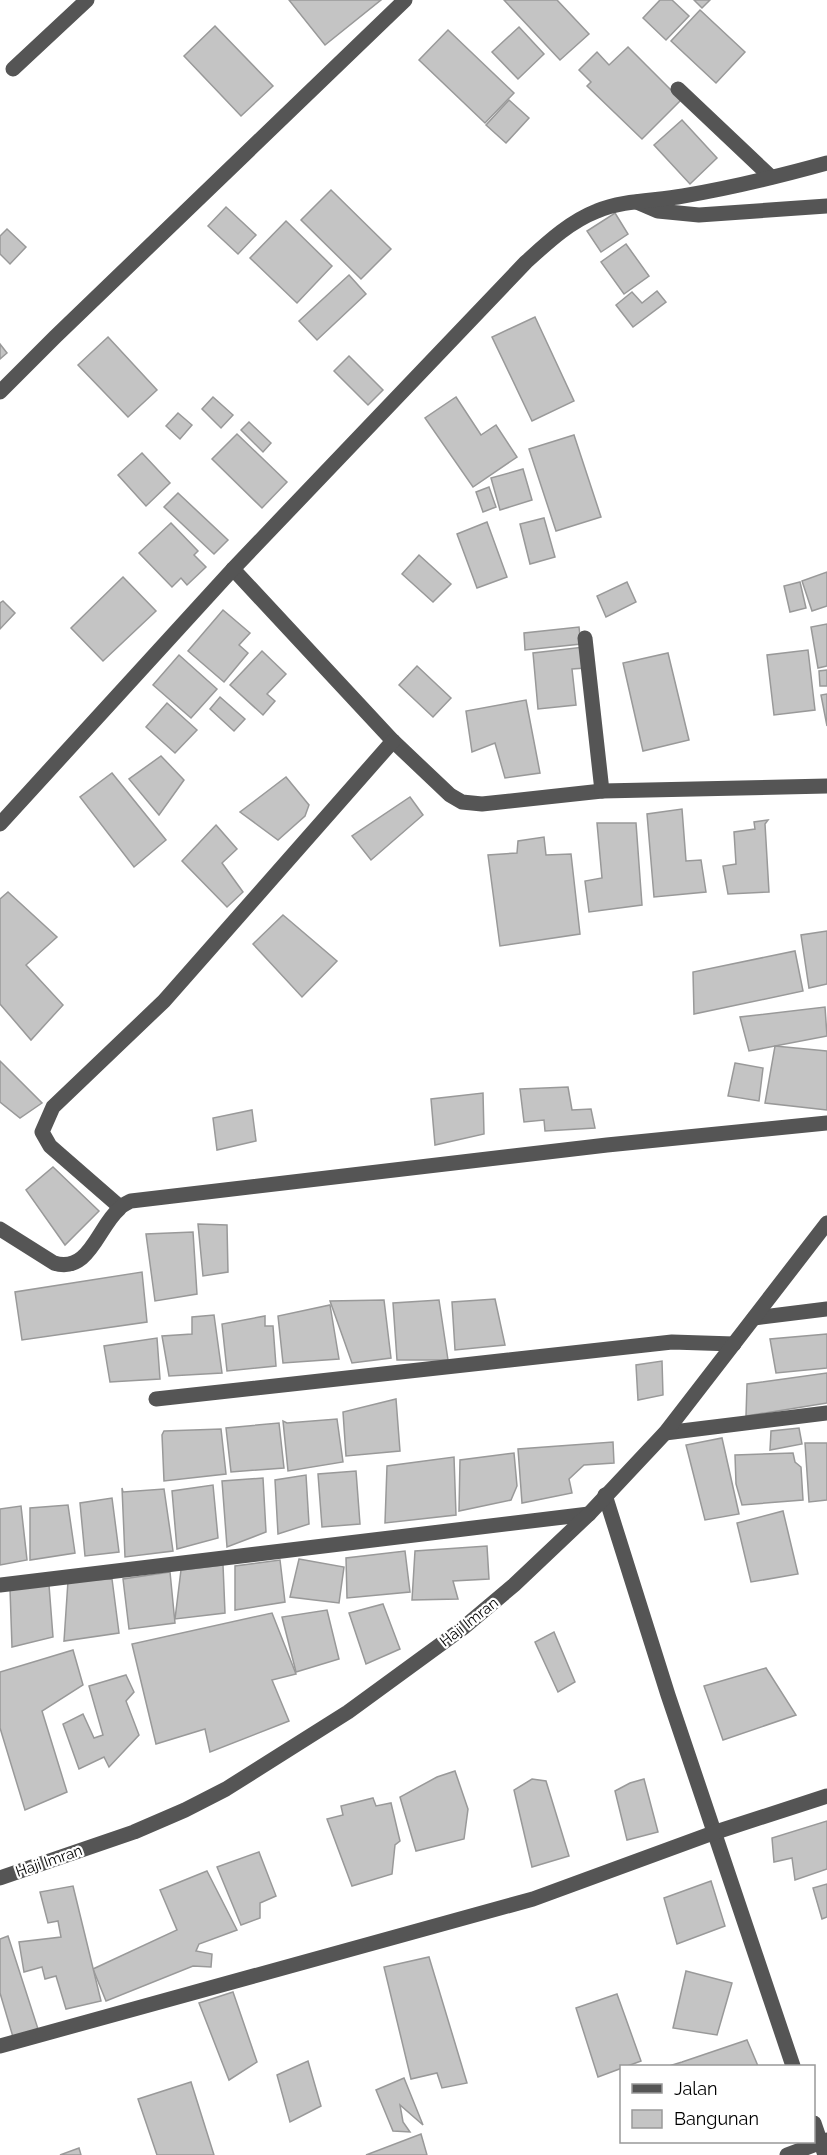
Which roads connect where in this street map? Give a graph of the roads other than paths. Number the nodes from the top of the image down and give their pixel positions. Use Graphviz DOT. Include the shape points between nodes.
graph roads {
  1 [pos="87,0"];
  2 [pos="405,0"];
  3 [pos="13,69"];
  4 [pos="678,89"];
  5 [pos="827,163"];
  6 [pos="771,177"];
  7 [pos="637,202"];
  8 [pos="827,206"];
  9 [pos="0,392"];
  10 [pos="233,569"];
  11 [pos="585,638"];
  12 [pos="393,741"];
  13 [pos="827,786"];
  14 [pos="602,791"];
  15 [pos="0,824"];
  16 [pos="827,1123"];
  17 [pos="120,1207"];
  18 [pos="827,1223"];
  19 [pos="0,1229"];
  20 [pos="827,1309"];
  21 [pos="754,1318"];
  22 [pos="734,1344"];
  23 [pos="156,1399"];
  24 [pos="827,1413"];
  25 [pos="665,1433"];
  26 [pos="605,1495"];
  27 [pos="589,1514"];
  28 [pos="0,1585"];
  29 [pos="827,1796"];
  30 [pos="713,1833"];
  31 [pos="0,1878"];
  32 [pos="0,2046"];
  33 [pos="792,2065"];
  34 [pos="815,2127"];
  35 [pos="824,2146"];
  36 [pos="787,2155"];
  1 -- 3 [label="street"];
  2 -- 9 [label="street"];
  4 -- 6 [label="street"];
  5 -- 6 [label="street"];
  6 -- 7 [label="street" via="703,193"];
  7 -- 8 [label="street" via="658,211 699,215"];
  7 -- 10 [label="street" via="598,210 551,239"];
  10 -- 12 [label="street"];
  10 -- 15 [label="street"];
  11 -- 14 [label="street"];
  12 -- 14 [label="street" via="462,802 482,804"];
  12 -- 17 [label="street" via="164,1001 52,1107 42,1132 50,1146"];
  13 -- 14 [label="street"];
  16 -- 17 [label="street" via="607,1144 145,1199"];
  17 -- 19 [label="street" via="84,1257 72,1265 54,1263"];
  18 -- 21 [label="street, Haji Imran"];
  20 -- 21 [label="street"];
  21 -- 22 [label="street, Haji Imran"];
  22 -- 23 [label="street" via="672,1342"];
  22 -- 25 [label="street, Haji Imran"];
  24 -- 25 [label="street"];
  25 -- 26 [label="street, Haji Imran"];
  26 -- 27 [label="street, Haji Imran"];
  26 -- 30 [label="street"];
  27 -- 28 [label="street"];
  27 -- 31 [label="street, Haji Imran" via="463,1628 348,1713 226,1789 134,1832"];
  29 -- 30 [label="street"];
  30 -- 32 [label="street" via="533,1899"];
  30 -- 33 [label="street"];
  34 -- 35 [label="street"];
  35 -- 36 [label="street"];
}
